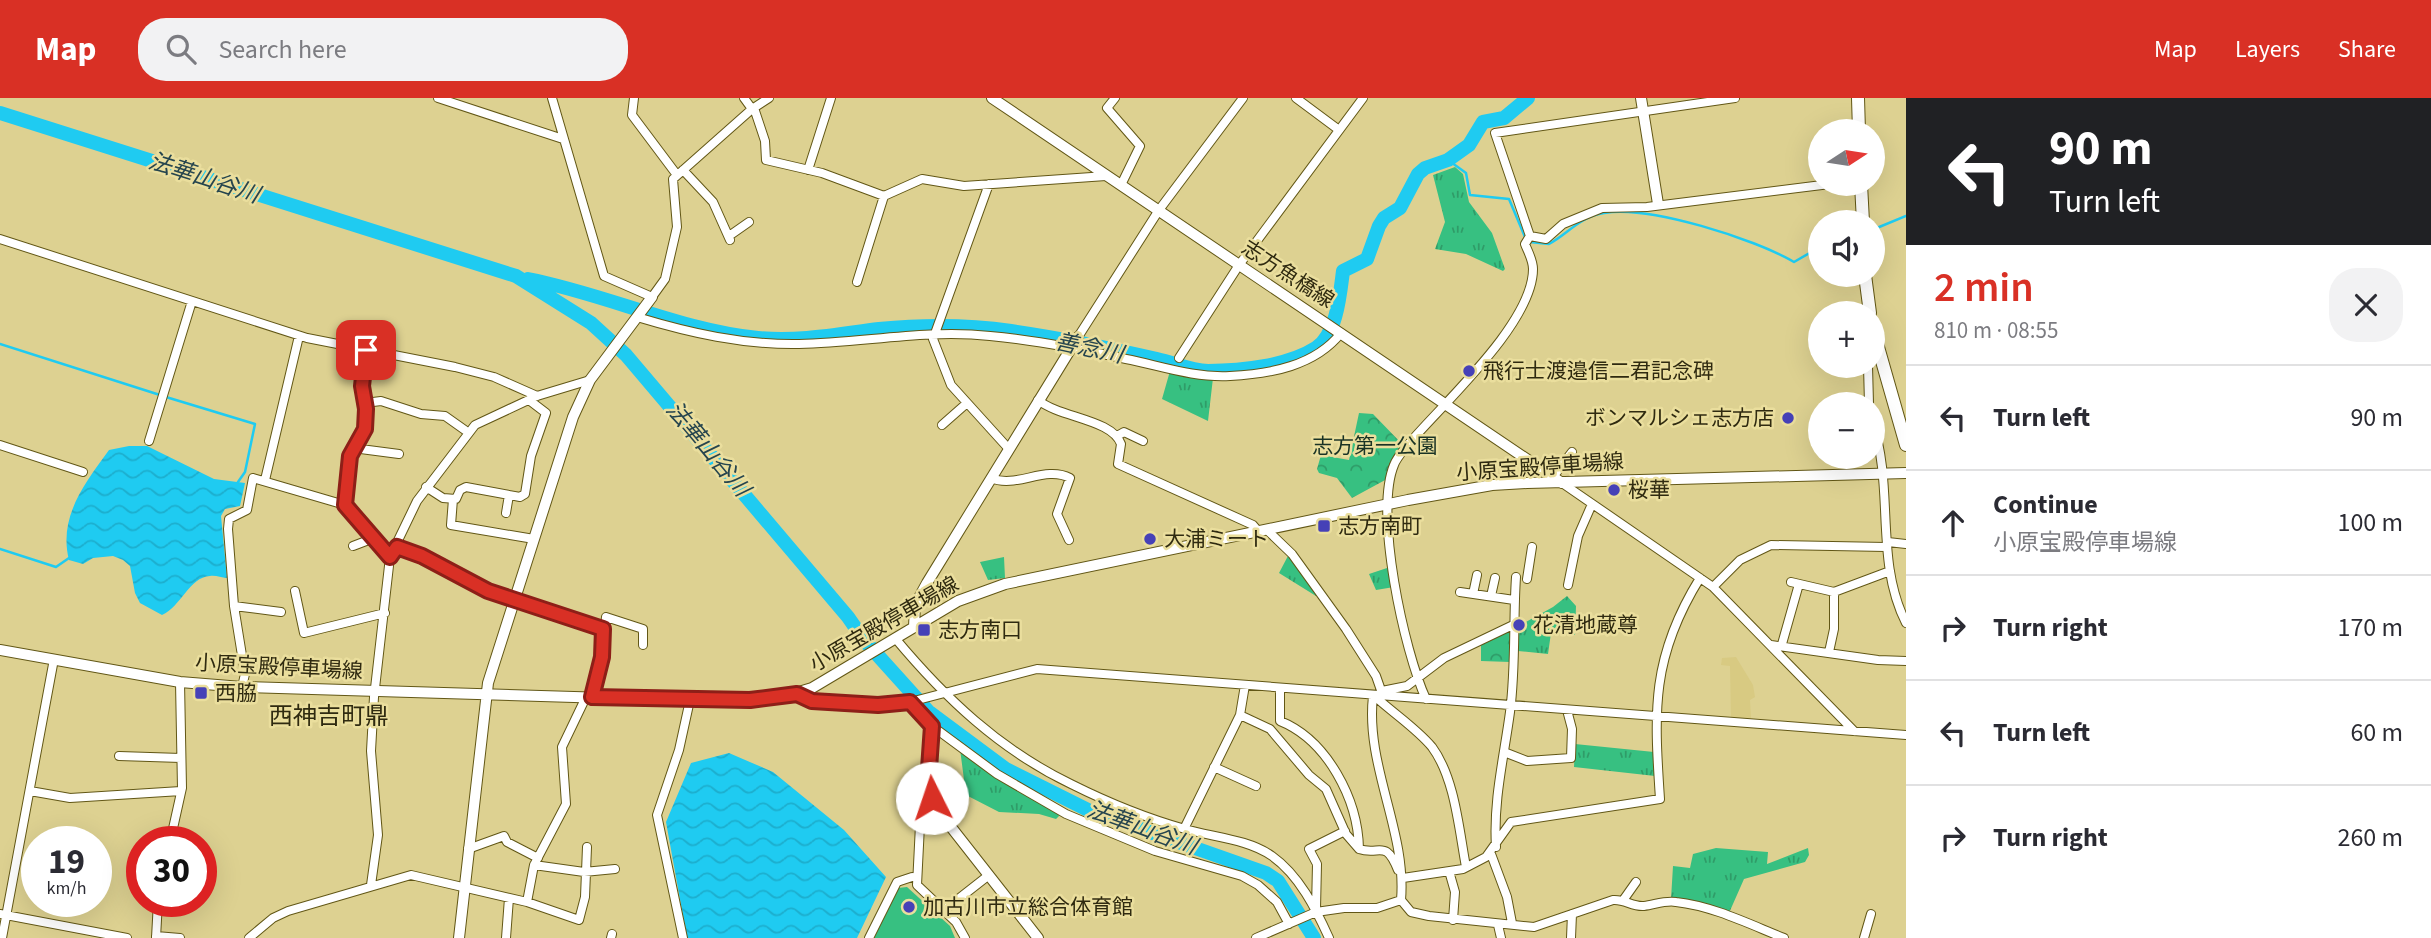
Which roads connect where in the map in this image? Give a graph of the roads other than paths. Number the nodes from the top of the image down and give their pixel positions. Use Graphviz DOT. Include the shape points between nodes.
graph roads {
  1 [pos="438,98"];
  2 [pos="552,98"];
  3 [pos="634,98"];
  4 [pos="744,98"];
  5 [pos="769,98"];
  6 [pos="831,98"];
  7 [pos="992,98"];
  8 [pos="1115,98"];
  9 [pos="1243,98"];
  10 [pos="1296,98"];
  11 [pos="1363,98"];
  12 [pos="1641,98"];
  13 [pos="1735,98"];
  14 [pos="1858,98"];
  15 [pos="753,109"];
  16 [pos="1643,112"];
  17 [pos="1859,119"];
  18 [pos="1339,130"];
  19 [pos="563,139"];
  20 [pos="808,170"];
  21 [pos="680,173"];
  22 [pos="1106,176"];
  23 [pos="989,184"];
  24 [pos="1121,186"];
  25 [pos="1808,187"];
  26 [pos="884,196"];
  27 [pos="1658,204"];
  28 [pos="1159,210"];
  29 [pos="749,222"];
  30 [pos="1530,236"];
  31 [pos="0,239"];
  32 [pos="1239,265"];
  33 [pos="857,282"];
  34 [pos="650,300"];
  35 [pos="192,301"];
  36 [pos="638,316"];
  37 [pos="1339,331"];
  38 [pos="935,334"];
  39 [pos="299,336"];
  40 [pos="1078,337"];
  41 [pos="1071,349"];
  42 [pos="366,350"];
  43 [pos="1179,358"];
  44 [pos="1885,371"];
  45 [pos="590,380"];
  46 [pos="533,398"];
  47 [pos="1038,400"];
  48 [pos="967,403"];
  49 [pos="365,404"];
  50 [pos="1443,405"];
  51 [pos="942,425"];
  52 [pos="469,433"];
  53 [pos="1117,436"];
  54 [pos="1143,440"];
  55 [pos="149,442"];
  56 [pos="1906,444"];
  57 [pos="0,445"];
  58 [pos="353,447"];
  59 [pos="1008,448"];
  60 [pos="1572,452"];
  61 [pos="398,454"];
  62 [pos="1884,469"];
  63 [pos="83,472"];
  64 [pos="1885,473"];
  65 [pos="1906,473"];
  66 [pos="991,478"];
  67 [pos="265,480"];
  68 [pos="1558,480"];
  69 [pos="426,487"];
  70 [pos="509,495"];
  71 [pos="453,499"];
  72 [pos="1388,504"];
  73 [pos="1592,504"];
  74 [pos="345,505"];
  75 [pos="506,513"];
  76 [pos="1263,531"];
  77 [pos="374,538"];
  78 [pos="534,539"];
  79 [pos="1069,540"];
  80 [pos="1887,544"];
  81 [pos="1906,544"];
  82 [pos="354,546"];
  83 [pos="397,547"];
  84 [pos="1532,547"];
  85 [pos="390,557"];
  86 [pos="1890,571"];
  87 [pos="1477,575"];
  88 [pos="1516,577"];
  89 [pos="1494,578"];
  90 [pos="1700,578"];
  91 [pos="1527,579"];
  92 [pos="1568,585"];
  93 [pos="1713,587"];
  94 [pos="295,591"];
  95 [pos="1460,592"];
  96 [pos="1834,592"];
  97 [pos="1473,594"];
  98 [pos="1490,596"];
  99 [pos="515,600"];
  100 [pos="1514,600"];
  101 [pos="234,606"];
  102 [pos="1782,607"];
  103 [pos="1792,610"];
  104 [pos="281,612"];
  105 [pos="385,613"];
  106 [pos="1906,623"];
  107 [pos="1513,625"];
  108 [pos="914,627"];
  109 [pos="603,629"];
  110 [pos="893,640"];
  111 [pos="1782,644"];
  112 [pos="643,645"];
  113 [pos="1771,645"];
  114 [pos="0,650"];
  115 [pos="1829,652"];
  116 [pos="54,659"];
  117 [pos="1906,661"];
  118 [pos="1418,676"];
  119 [pos="180,682"];
  120 [pos="1245,685"];
  121 [pos="242,687"];
  122 [pos="1280,688"];
  123 [pos="375,691"];
  124 [pos="941,692"];
  125 [pos="487,693"];
  126 [pos="797,694"];
  127 [pos="1379,695"];
  128 [pos="589,697"];
  129 [pos="690,699"];
  130 [pos="1426,699"];
  131 [pos="910,702"];
  132 [pos="1510,706"];
  133 [pos="1567,710"];
  134 [pos="1240,715"];
  135 [pos="1655,716"];
  136 [pos="932,726"];
  137 [pos="1854,731"];
  138 [pos="1906,735"];
  139 [pos="1503,752"];
  140 [pos="119,756"];
  141 [pos="181,758"];
  142 [pos="1214,767"];
  143 [pos="1256,786"];
  144 [pos="30,791"];
  145 [pos="181,791"];
  146 [pos="932,798"];
  147 [pos="173,826"];
  148 [pos="1184,829"];
  149 [pos="1345,831"];
  150 [pos="587,847"];
  151 [pos="468,849"];
  152 [pos="1359,849"];
  153 [pos="1493,850"];
  154 [pos="536,861"];
  155 [pos="1465,867"];
  156 [pos="615,869"];
  157 [pos="587,872"];
  158 [pos="1449,872"];
  159 [pos="989,876"];
  160 [pos="1403,876"];
  161 [pos="912,877"];
  162 [pos="1636,882"];
  163 [pos="371,885"];
  164 [pos="464,886"];
  165 [pos="509,898"];
  166 [pos="1624,899"];
  167 [pos="1401,900"];
  168 [pos="527,902"];
  169 [pos="943,911"];
  170 [pos="1311,914"];
  171 [pos="1871,914"];
  172 [pos="3,915"];
  173 [pos="1572,915"];
  174 [pos="157,917"];
  175 [pos="1453,920"];
  176 [pos="1512,923"];
  177 [pos="1289,924"];
  178 [pos="1498,925"];
  179 [pos="156,937"];
  180 [pos="2,938"];
  181 [pos="127,938"];
  182 [pos="180,938"];
  183 [pos="249,938"];
  184 [pos="459,938"];
  185 [pos="506,938"];
  186 [pos="683,938"];
  187 [pos="869,938"];
  188 [pos="965,938"];
  189 [pos="1038,938"];
  190 [pos="1256,938"];
  191 [pos="1329,938"];
  192 [pos="1501,938"];
  193 [pos="1571,938"];
  194 [pos="1784,938"];
  195 [pos="1864,938"];
  1 -- 19 [label="street"];
  2 -- 19 [label="street"];
  3 -- 21 [label="street" via="632,115"];
  4 -- 15 [label="street"];
  5 -- 15 [label="street"];
  6 -- 20 [label="street"];
  7 -- 22 [label="main road, 志方魚橋線"];
  8 -- 24 [label="street" via="1107,108 1140,146"];
  9 -- 28 [label="street"];
  10 -- 18 [label="street"];
  11 -- 18 [label="street"];
  12 -- 16 [label="main road"];
  13 -- 16 [label="street"];
  14 -- 17 [label="main road"];
  15 -- 20 [label="street" via="765,141 766,160"];
  15 -- 21 [label="street"];
  16 -- 27 [label="main road"];
  16 -- 30 [label="street" via="1495,133"];
  18 -- 32 [label="street"];
  19 -- 34 [label="street" via="604,276"];
  20 -- 26 [label="street"];
  21 -- 29 [label="street" via="713,202 729,238"];
  21 -- 34 [label="street" via="671,184 677,218 665,279"];
  22 -- 23 [label="street"];
  22 -- 24 [label="main road, 志方魚橋線"];
  23 -- 26 [label="street" via="922,179"];
  23 -- 38 [label="street"];
  24 -- 28 [label="main road, 志方魚橋線"];
  25 -- 27 [label="street"];
  26 -- 33 [label="street"];
  27 -- 30 [label="street" via="1602,208 1563,224 1546,239"];
  28 -- 32 [label="main road, 志方魚橋線"];
  28 -- 40 [label="street"];
  30 -- 50 [label="street" via="1525,244 1533,272 1524,302 1503,338"];
  31 -- 35 [label="street"];
  32 -- 37 [label="main road, 志方魚橋線"];
  32 -- 43 [label="street"];
  34 -- 36 [label="main road"];
  35 -- 39 [label="street"];
  35 -- 55 [label="street"];
  36 -- 38 [label="street" via="751,343"];
  36 -- 45 [label="main road"];
  37 -- 41 [label="street" via="1326,349 1297,364 1233,376 1197,376"];
  37 -- 50 [label="main road, 志方魚橋線"];
  38 -- 41 [label="street" via="1002,337"];
  38 -- 48 [label="street" via="951,385"];
  39 -- 42 [label="street"];
  39 -- 67 [label="street"];
  40 -- 41 [label="main road"];
  41 -- 47 [label="main road"];
  42 -- 46 [label="street" via="494,377"];
  42 -- 49 [label="street"];
  44 -- 56 [label="main road"];
  45 -- 46 [label="street"];
  45 -- 78 [label="main road" via="573,417"];
  46 -- 52 [label="street" via="483,419"];
  46 -- 70 [label="street" via="546,413 524,494"];
  47 -- 53 [label="street" via="1058,412 1111,429"];
  47 -- 59 [label="main road"];
  48 -- 51 [label="street"];
  48 -- 59 [label="street"];
  49 -- 52 [label="street" via="381,401 421,414 445,416"];
  49 -- 58 [label="street" via="365,429"];
  50 -- 68 [label="main road, 志方魚橋線"];
  50 -- 72 [label="street" via="1394,464"];
  52 -- 69 [label="street"];
  53 -- 54 [label="street" via="1124,432"];
  53 -- 76 [label="street" via="1122,444 1118,464"];
  57 -- 63 [label="street"];
  58 -- 61 [label="street"];
  58 -- 74 [label="street"];
  59 -- 66 [label="main road"];
  60 -- 68 [label="street"];
  62 -- 64 [label="street"];
  64 -- 65 [label="main road, 小原宝殿停車場線"];
  64 -- 68 [label="main road, 小原宝殿停車場線"];
  64 -- 80 [label="street"];
  66 -- 79 [label="street" via="1000,482 1056,473 1070,478 1057,514"];
  66 -- 108 [label="main road" via="915,605"];
  67 -- 74 [label="street"];
  67 -- 101 [label="street" via="253,478 247,510 229,519"];
  68 -- 72 [label="main road, 小原宝殿停車場線" via="1492,485"];
  68 -- 73 [label="street"];
  69 -- 71 [label="street"];
  69 -- 83 [label="street"];
  70 -- 71 [label="street" via="466,487"];
  70 -- 75 [label="street"];
  71 -- 78 [label="street" via="451,524"];
  72 -- 76 [label="main road, 小原宝殿停車場線"];
  72 -- 118 [label="street" via="1390,556 1404,634"];
  73 -- 90 [label="street"];
  73 -- 92 [label="street" via="1578,536"];
  74 -- 77 [label="street"];
  76 -- 108 [label="main road, 小原宝殿停車場線" via="1005,584 958,601"];
  76 -- 127 [label="street" via="1292,554 1346,629"];
  77 -- 82 [label="street"];
  77 -- 85 [label="street"];
  78 -- 99 [label="main road"];
  80 -- 81 [label="street"];
  80 -- 86 [label="street"];
  80 -- 93 [label="street" via="1771,545 1740,560"];
  83 -- 85 [label="street"];
  83 -- 99 [label="street"];
  84 -- 91 [label="street"];
  85 -- 105 [label="street"];
  86 -- 96 [label="street"];
  86 -- 106 [label="street"];
  87 -- 97 [label="street"];
  88 -- 100 [label="street"];
  89 -- 98 [label="street"];
  90 -- 93 [label="street"];
  90 -- 135 [label="street" via="1666,648"];
  93 -- 113 [label="street"];
  94 -- 105 [label="street" via="304,633"];
  95 -- 97 [label="street"];
  96 -- 103 [label="street" via="1795,583"];
  96 -- 115 [label="street"];
  97 -- 98 [label="street"];
  98 -- 100 [label="street"];
  99 -- 109 [label="street"];
  99 -- 125 [label="main road"];
  100 -- 107 [label="street"];
  101 -- 104 [label="street"];
  101 -- 121 [label="street" via="244,666"];
  102 -- 103 [label="street"];
  103 -- 111 [label="street"];
  105 -- 123 [label="street"];
  107 -- 118 [label="street" via="1444,658"];
  107 -- 132 [label="street" via="1516,645"];
  108 -- 110 [label="main road, 小原宝殿停車場線"];
  109 -- 112 [label="street" via="606,617 643,629"];
  109 -- 128 [label="street" via="602,657"];
  110 -- 124 [label="street"];
  110 -- 126 [label="main road, 小原宝殿停車場線"];
  111 -- 113 [label="street"];
  111 -- 115 [label="street"];
  113 -- 137 [label="street"];
  114 -- 116 [label="main road, 小原宝殿停車場線"];
  115 -- 117 [label="street"];
  116 -- 119 [label="main road, 小原宝殿停車場線"];
  116 -- 144 [label="street"];
  118 -- 127 [label="street" via="1407,686"];
  118 -- 130 [label="street"];
  119 -- 121 [label="main road, 小原宝殿停車場線"];
  119 -- 141 [label="street"];
  120 -- 122 [label="street"];
  120 -- 124 [label="street" via="1037,669"];
  120 -- 134 [label="street"];
  121 -- 123 [label="main road, 小原宝殿停車場線"];
  122 -- 127 [label="street"];
  122 -- 152 [label="street" via="1280,721 1306,734 1337,775 1354,816"];
  123 -- 125 [label="main road, 小原宝殿停車場線"];
  123 -- 163 [label="street" via="371,751 378,835"];
  124 -- 131 [label="street"];
  124 -- 148 [label="street" via="995,737 1059,778"];
  125 -- 128 [label="main road, 小原宝殿停車場線"];
  125 -- 151 [label="main road"];
  126 -- 129 [label="main road, 小原宝殿停車場線" via="750,700"];
  126 -- 131 [label="street" via="812,701"];
  127 -- 130 [label="street"];
  127 -- 155 [label="street" via="1436,754 1456,816"];
  127 -- 160 [label="street" via="1376,751"];
  128 -- 129 [label="main road, 小原宝殿停車場線"];
  128 -- 154 [label="street" via="562,747 566,804"];
  129 -- 186 [label="street" via="657,815"];
  130 -- 132 [label="street"];
  131 -- 136 [label="street"];
  132 -- 133 [label="street"];
  132 -- 139 [label="street"];
  133 -- 135 [label="street"];
  133 -- 139 [label="street" via="1573,729 1571,758 1527,761"];
  134 -- 142 [label="street"];
  134 -- 149 [label="street" via="1270,729 1289,748 1326,789"];
  135 -- 137 [label="street"];
  135 -- 153 [label="street" via="1660,799 1511,822"];
  136 -- 146 [label="street" via="928,783"];
  136 -- 177 [label="street" via="987,767 1066,814 1165,854 1242,876 1277,902"];
  137 -- 138 [label="street"];
  139 -- 153 [label="street"];
  140 -- 141 [label="street"];
  141 -- 145 [label="street"];
  142 -- 143 [label="street"];
  142 -- 148 [label="street"];
  144 -- 145 [label="street" via="70,798"];
  144 -- 172 [label="street"];
  145 -- 147 [label="street"];
  146 -- 159 [label="main road"];
  146 -- 169 [label="street" via="919,825 917,885"];
  148 -- 170 [label="street" via="1270,855 1291,873"];
  149 -- 152 [label="street"];
  149 -- 170 [label="street" via="1309,849 1317,864"];
  150 -- 157 [label="street"];
  151 -- 154 [label="street" via="504,836"];
  151 -- 164 [label="main road"];
  152 -- 160 [label="street" via="1389,851"];
  153 -- 155 [label="street"];
  153 -- 176 [label="street"];
  154 -- 157 [label="street"];
  154 -- 168 [label="street"];
  155 -- 158 [label="street"];
  156 -- 157 [label="street"];
  157 -- 168 [label="street" via="579,920"];
  158 -- 160 [label="street"];
  158 -- 175 [label="street" via="1455,892"];
  159 -- 169 [label="street"];
  159 -- 189 [label="main road"];
  160 -- 167 [label="street"];
  161 -- 187 [label="street" via="897,882"];
  162 -- 166 [label="street"];
  163 -- 164 [label="street" via="411,875"];
  163 -- 183 [label="street" via="288,911"];
  164 -- 165 [label="street"];
  164 -- 184 [label="main road"];
  165 -- 168 [label="street"];
  165 -- 185 [label="street"];
  166 -- 173 [label="street"];
  166 -- 194 [label="street" via="1634,905 1673,901 1696,906"];
  167 -- 170 [label="street" via="1377,908"];
  167 -- 175 [label="street" via="1411,912"];
  169 -- 188 [label="street"];
  170 -- 177 [label="street"];
  170 -- 191 [label="street"];
  171 -- 195 [label="street"];
  172 -- 180 [label="street"];
  172 -- 181 [label="street"];
  173 -- 176 [label="street" via="1540,926"];
  173 -- 193 [label="street"];
  174 -- 179 [label="street"];
  175 -- 178 [label="street"];
  176 -- 178 [label="street"];
  177 -- 190 [label="street"];
  178 -- 192 [label="street"];
  179 -- 182 [label="street"];
}
